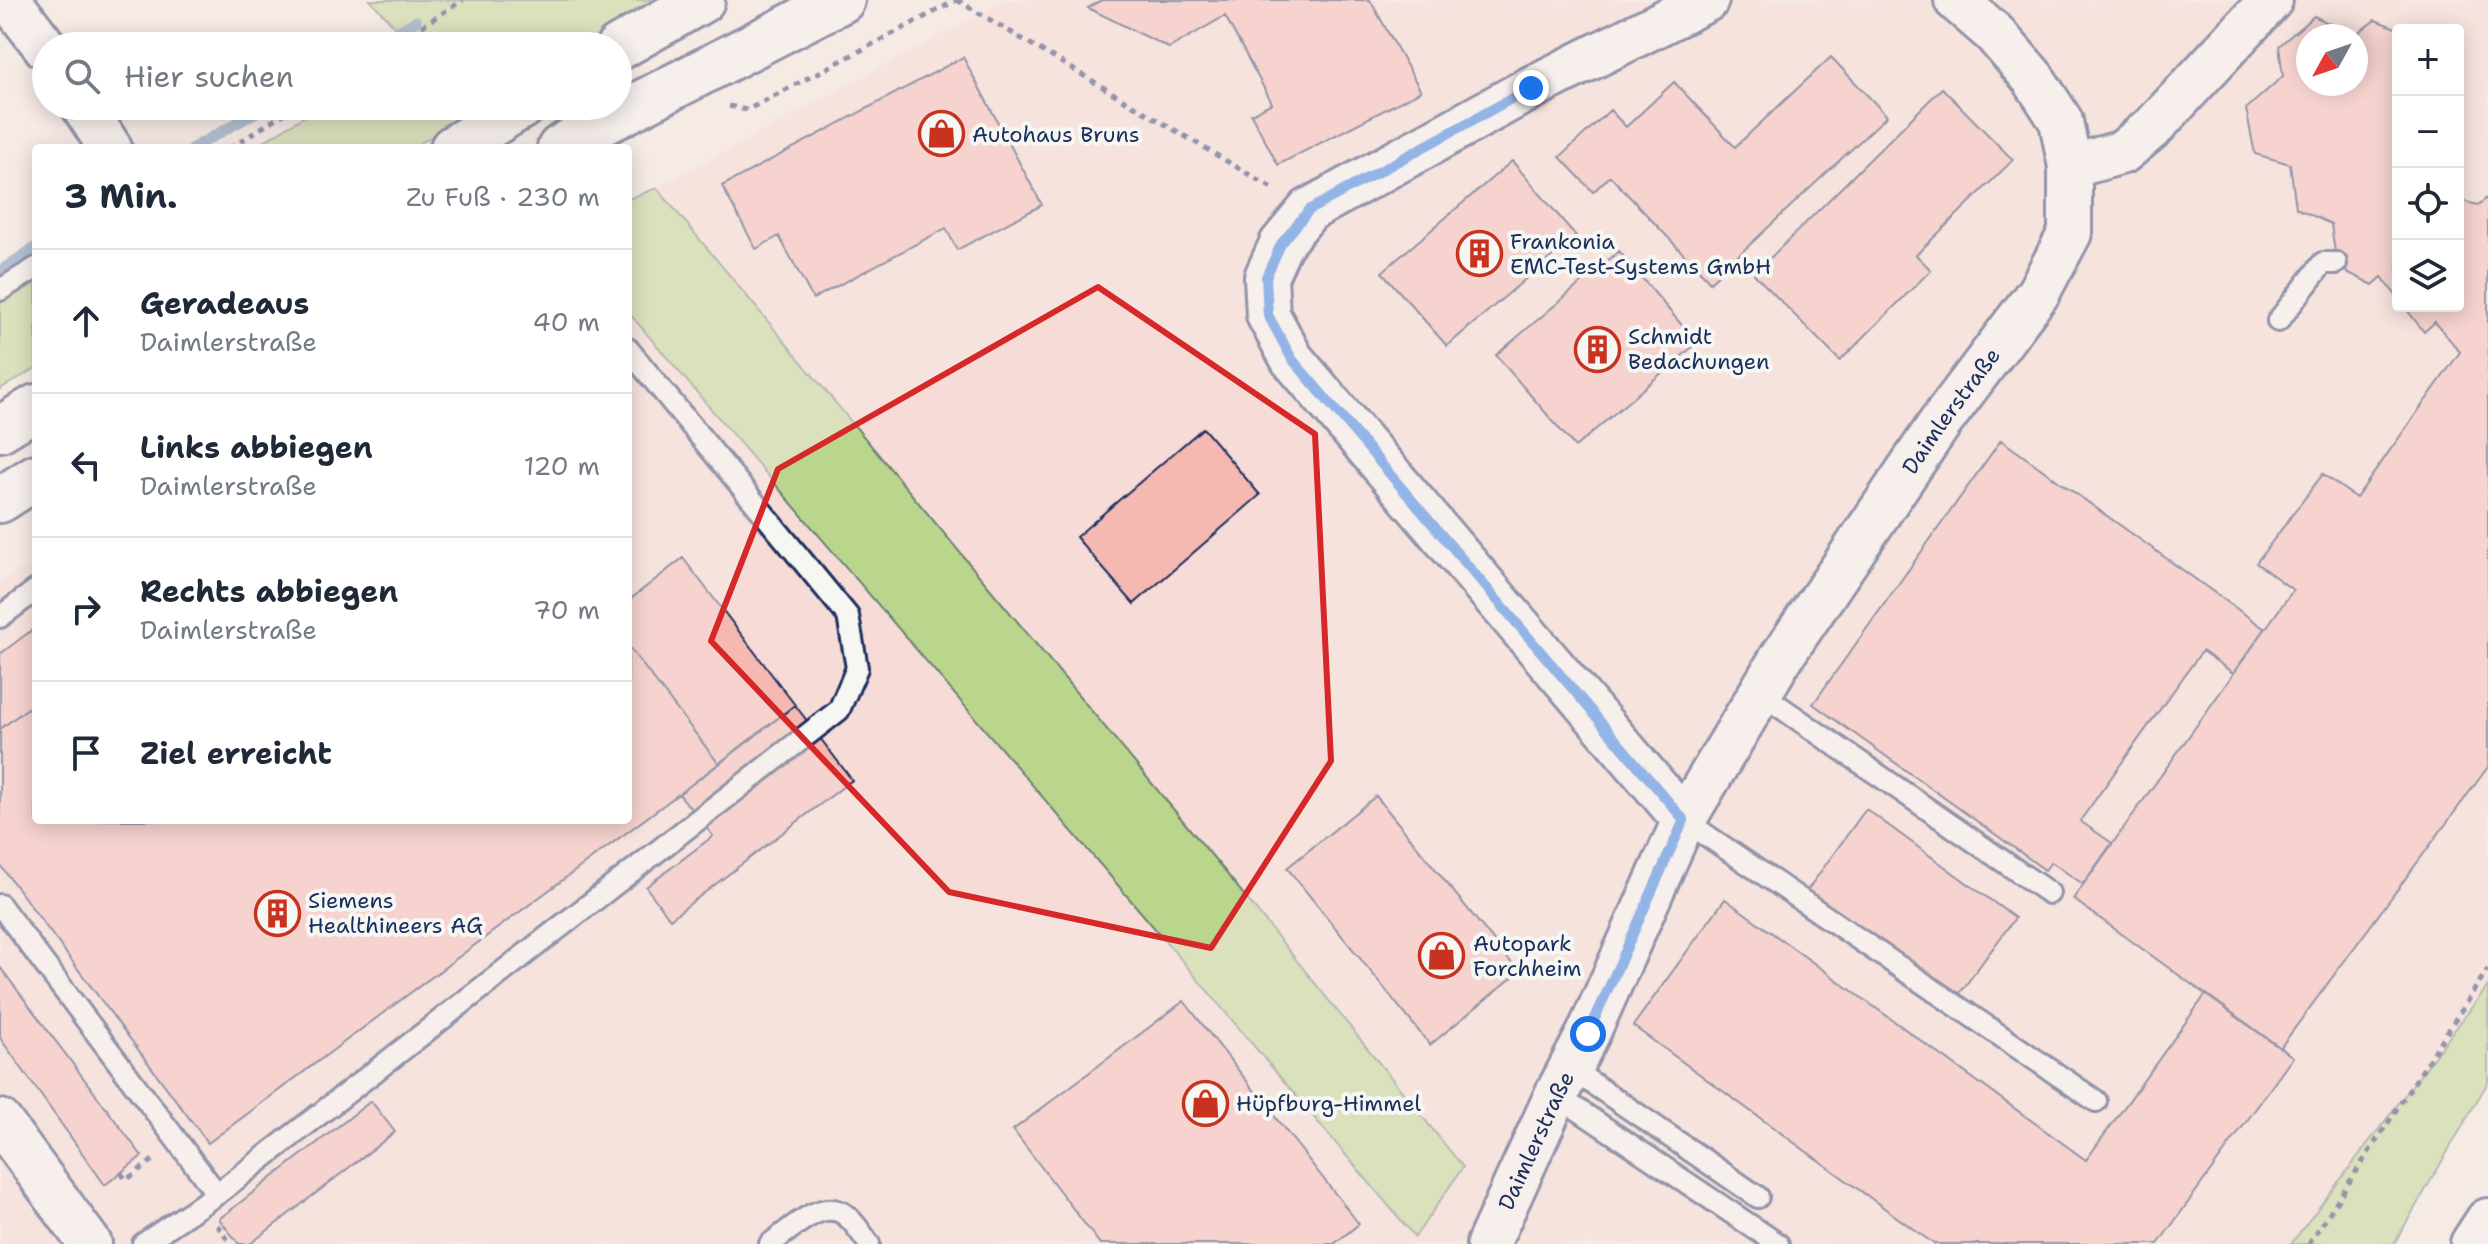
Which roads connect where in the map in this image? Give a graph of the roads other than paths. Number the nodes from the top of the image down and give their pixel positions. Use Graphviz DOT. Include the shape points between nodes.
graph roads {
  1 [pos="9,0"];
  2 [pos="702,0"];
  3 [pos="842,0"];
  4 [pos="1707,0"];
  5 [pos="1956,0"];
  6 [pos="2271,0"];
  7 [pos="34,32"];
  8 [pos="632,40"];
  9 [pos="632,108"];
  10 [pos="92,120"];
  11 [pos="499,120"];
  12 [pos="609,120"];
  13 [pos="107,144"];
  14 [pos="460,144"];
  15 [pos="567,144"];
  16 [pos="2070,167"];
  17 [pos="2336,263"];
  18 [pos="32,270"];
  19 [pos="0,290"];
  20 [pos="2278,321"];
  21 [pos="632,354"];
  22 [pos="32,409"];
  23 [pos="0,429"];
  24 [pos="32,480"];
  25 [pos="0,500"];
  26 [pos="32,593"];
  27 [pos="0,617"];
  28 [pos="1760,693"];
  29 [pos="1684,820"];
  30 [pos="2049,893"];
  31 [pos="0,905"];
  32 [pos="1563,1081"];
  33 [pos="2096,1101"];
  34 [pos="0,1121"];
  35 [pos="217,1194"];
  36 [pos="1758,1197"];
  37 [pos="2488,1221"];
  38 [pos="90,1244"];
  39 [pos="143,1244"];
  40 [pos="770,1244"];
  41 [pos="869,1244"];
  42 [pos="1488,1244"];
  43 [pos="1778,1244"];
  44 [pos="2473,1244"];
  1 -- 7 [label="street"];
  2 -- 8 [label="main road"];
  3 -- 9 [label="main road"];
  4 -- 29 [label="street" via="1531,88 1309,210 1281,244 1266,277 1268,315 1292,359"];
  5 -- 16 [label="street, Daimlerstraße" via="2033,78 2061,121"];
  6 -- 16 [label="street" via="2123,152"];
  10 -- 13 [label="street"];
  11 -- 14 [label="main road"];
  12 -- 15 [label="main road"];
  16 -- 28 [label="street, Daimlerstraße" via="2070,233 2038,293 1940,423"];
  17 -- 20 [label="lane" via="2323,263"];
  18 -- 19 [label="lane"];
  21 -- 35 [label="lane" via="848,616 857,668 839,710"];
  22 -- 23 [label="main road"];
  24 -- 25 [label="main road"];
  26 -- 27 [label="lane"];
  28 -- 29 [label="street, Daimlerstraße"];
  28 -- 30 [label="lane"];
  29 -- 32 [label="street, Daimlerstraße"];
  29 -- 33 [label="lane"];
  31 -- 35 [label="lane"];
  32 -- 36 [label="lane"];
  32 -- 42 [label="street, Daimlerstraße"];
  32 -- 43 [label="lane"];
  34 -- 38 [label="street"];
  35 -- 39 [label="lane"];
  37 -- 44 [label="main road"];
  40 -- 41 [label="lane" via="816,1212 831,1208 850,1218"];
}
